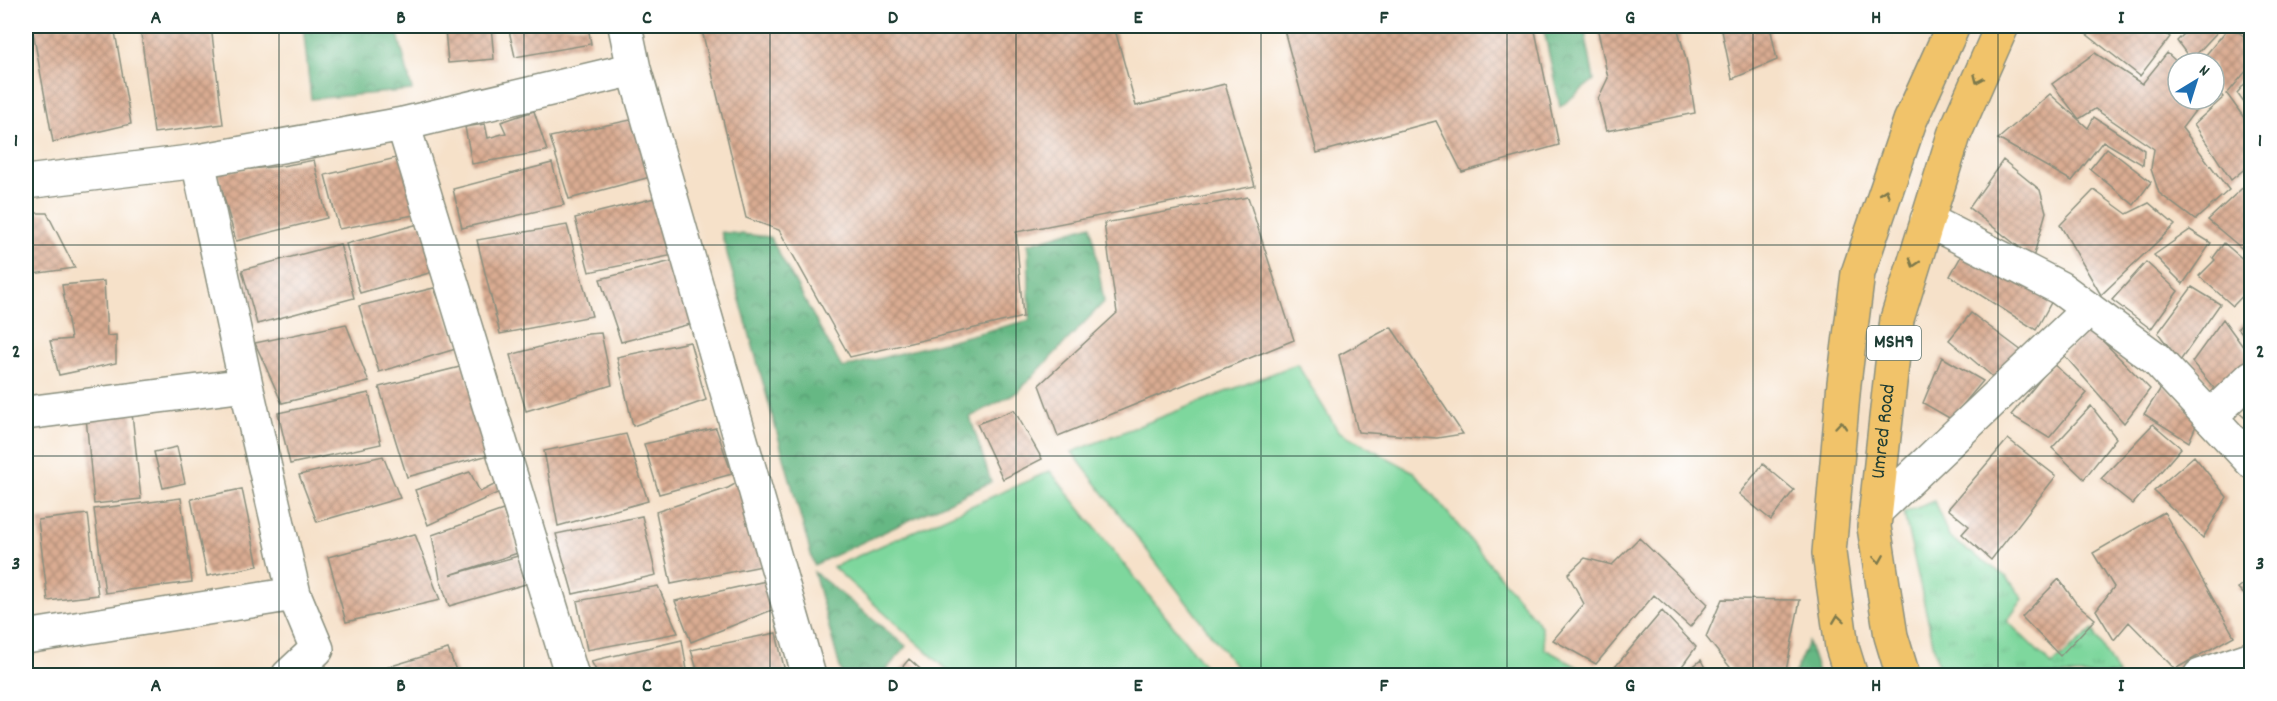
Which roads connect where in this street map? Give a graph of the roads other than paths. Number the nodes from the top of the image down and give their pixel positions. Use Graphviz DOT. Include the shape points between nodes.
graph roads {
  1 [pos="625,26"];
  2 [pos="1953,26"];
  3 [pos="2002,26"];
  4 [pos="634,69"];
  5 [pos="403,124"];
  6 [pos="198,161"];
  7 [pos="26,182"];
  8 [pos="1927,219"];
  9 [pos="2089,309"];
  10 [pos="2252,377"];
  11 [pos="246,385"];
  12 [pos="26,413"];
  13 [pos="2210,417"];
  14 [pos="2252,462"];
  15 [pos="1876,511"];
  16 [pos="294,594"];
  17 [pos="26,637"];
  18 [pos="2252,658"];
  19 [pos="321,662"];
  20 [pos="288,675"];
  21 [pos="572,675"];
  22 [pos="809,675"];
  23 [pos="1851,675"];
  24 [pos="1903,675"];
  25 [pos="2200,675"];
  1 -- 4 [label="street"];
  23 -- 2 [label="main road, one-way" via="1842,647 1829,553 1858,273 1911,121"];
  3 -- 8 [label="main road, Umred Road / MSH9, one-way" via="1954,135"];
  4 -- 5 [label="street"];
  4 -- 22 [label="street"];
  5 -- 6 [label="street"];
  5 -- 21 [label="street"];
  6 -- 7 [label="street"];
  6 -- 11 [label="street"];
  8 -- 9 [label="street" via="2060,288"];
  8 -- 15 [label="main road, Umred Road / MSH9, one-way" via="1897,319"];
  9 -- 13 [label="street" via="2155,358"];
  9 -- 15 [label="street"];
  10 -- 13 [label="street"];
  11 -- 12 [label="street"];
  11 -- 16 [label="street"];
  13 -- 14 [label="street"];
  15 -- 24 [label="main road, Umred Road / MSH9, one-way" via="1874,527 1891,636"];
  16 -- 17 [label="street"];
  16 -- 19 [label="street"];
  18 -- 25 [label="street"];
  19 -- 20 [label="street"];
}
